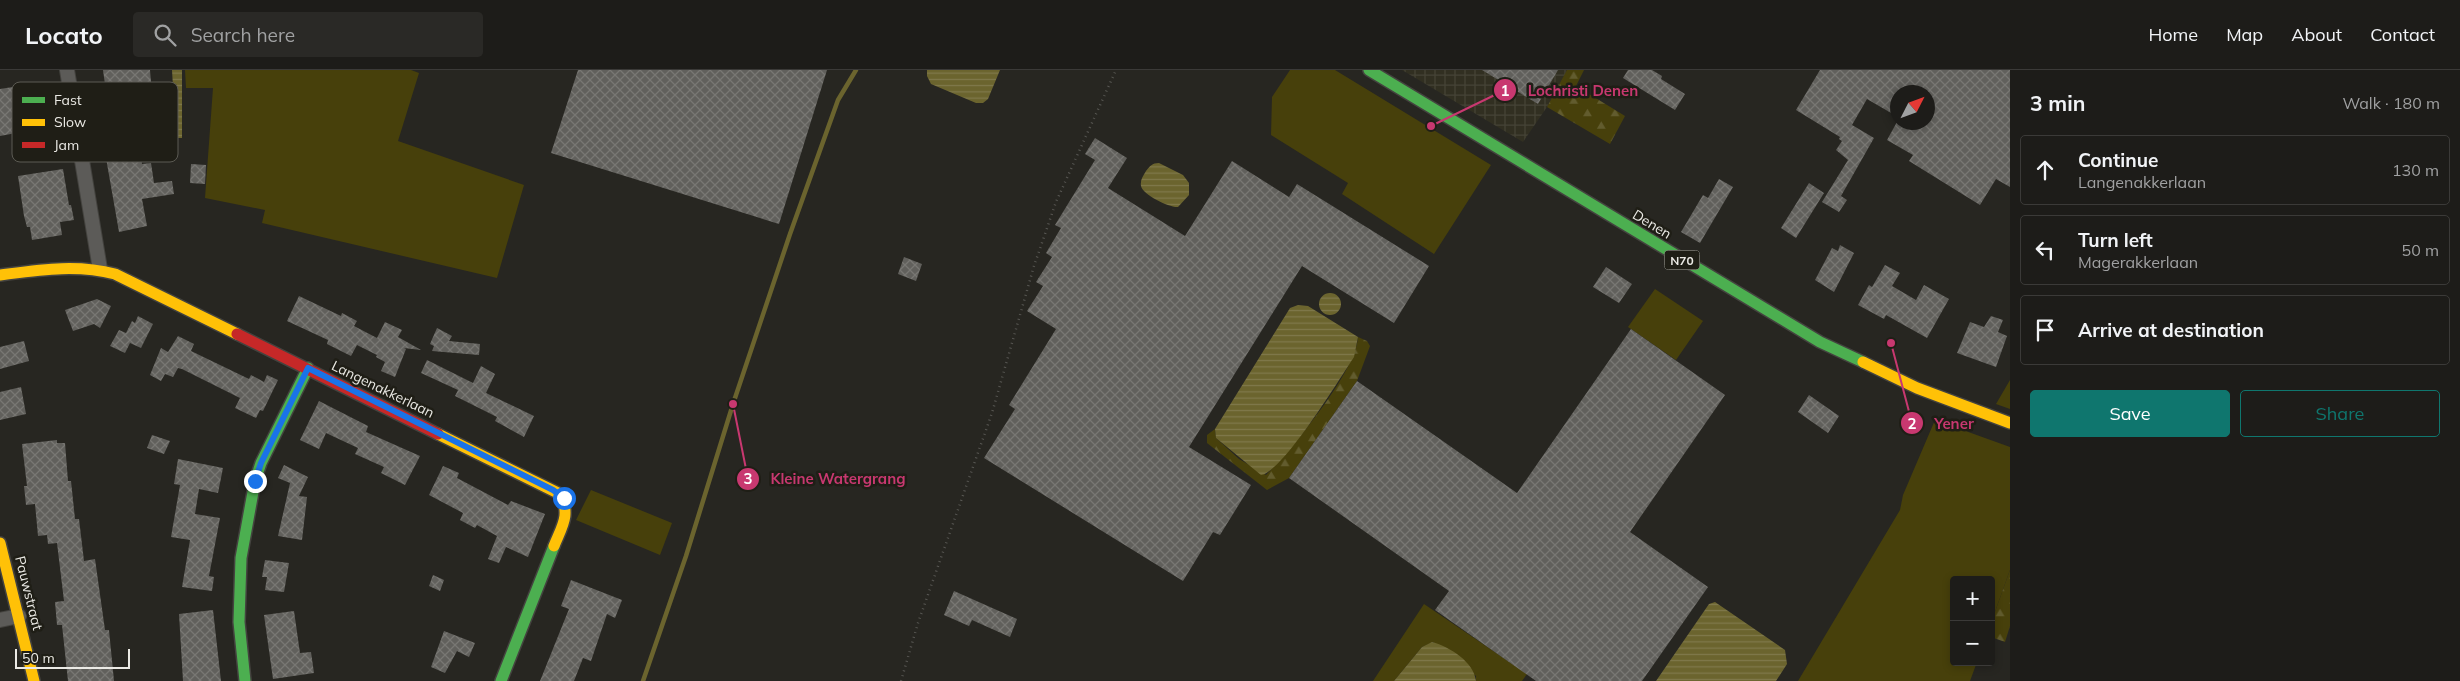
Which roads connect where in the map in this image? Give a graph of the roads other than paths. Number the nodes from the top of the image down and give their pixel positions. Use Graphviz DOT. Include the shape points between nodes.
graph roads {
  1 [pos="1369,70"];
  2 [pos="82,162"];
  3 [pos="100,269"];
  4 [pos="0,275"];
  5 [pos="308,368"];
  6 [pos="2010,423"];
  7 [pos="0,543"];
  8 [pos="19,616"];
  9 [pos="0,620"];
  10 [pos="34,681"];
  11 [pos="245,681"];
  12 [pos="501,681"];
  1 -- 6 [label="street, Denen / N70" via="1820,342 1917,388"];
  2 -- 3 [label="street"];
  3 -- 4 [label="street, Langenakkerlaan" via="67,268"];
  3 -- 5 [label="street, Langenakkerlaan" via="141,285"];
  5 -- 11 [label="street" via="255,481 241,558 239,622"];
  5 -- 12 [label="street, Langenakkerlaan" via="564,498 566,517"];
  7 -- 8 [label="street, Pauwstraat"];
  8 -- 9 [label="street"];
  8 -- 10 [label="street, Pauwstraat"];
}
